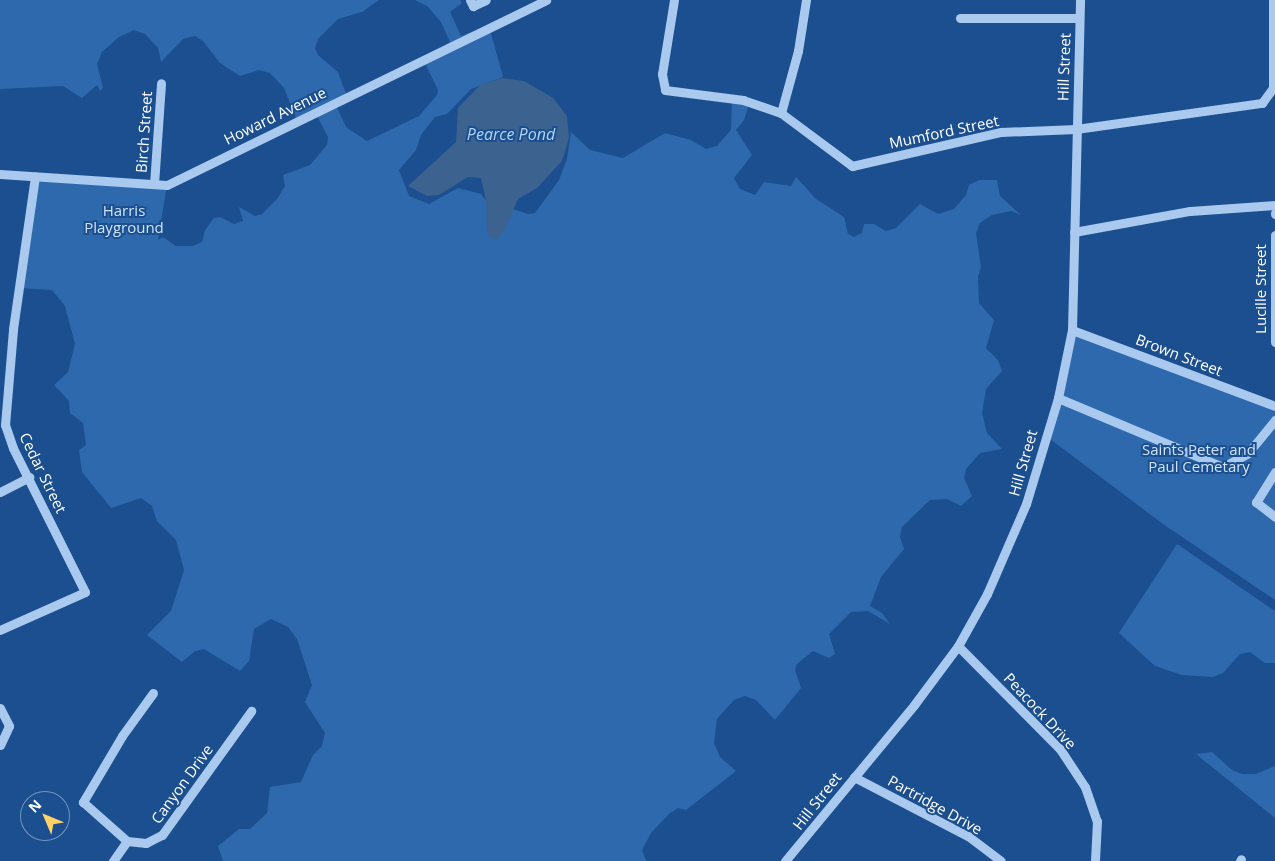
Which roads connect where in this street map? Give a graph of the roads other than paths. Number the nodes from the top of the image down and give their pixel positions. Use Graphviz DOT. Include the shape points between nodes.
graph roads {
  1 [pos="470,0"];
  2 [pos="486,0"];
  3 [pos="544,0"];
  4 [pos="674,0"];
  5 [pos="806,0"];
  6 [pos="1080,0"];
  7 [pos="1273,0"];
  8 [pos="960,18"];
  9 [pos="1079,18"];
  10 [pos="161,83"];
  11 [pos="781,113"];
  12 [pos="1076,129"];
  13 [pos="0,174"];
  14 [pos="35,178"];
  15 [pos="154,184"];
  16 [pos="1275,205"];
  17 [pos="1074,232"];
  18 [pos="1275,235"];
  19 [pos="1072,330"];
  20 [pos="1275,342"];
  21 [pos="1058,398"];
  22 [pos="1275,406"];
  23 [pos="1275,420"];
  24 [pos="1275,472"];
  25 [pos="29,477"];
  26 [pos="0,492"];
  27 [pos="1275,516"];
  28 [pos="0,630"];
  29 [pos="958,646"];
  30 [pos="153,693"];
  31 [pos="0,708"];
  32 [pos="251,711"];
  33 [pos="0,745"];
  34 [pos="854,776"];
  35 [pos="127,841"];
  36 [pos="113,861"];
  37 [pos="785,861"];
  38 [pos="1001,861"];
  39 [pos="1095,861"];
  1 -- 2 [label="street" via="473,6"];
  3 -- 15 [label="street, Howard Avenue" via="167,185"];
  4 -- 11 [label="street, Mumford Street" via="663,88 685,94 743,100"];
  5 -- 11 [label="street" via="798,51"];
  6 -- 9 [label="street, Hill Street"];
  7 -- 12 [label="street, Mumford Street" via="1273,88 1262,103"];
  8 -- 9 [label="street"];
  9 -- 12 [label="street, Hill Street"];
  10 -- 15 [label="street, Birch Street"];
  11 -- 12 [label="street, Mumford Street" via="852,166 1001,132"];
  12 -- 17 [label="street, Hill Street"];
  13 -- 14 [label="street, Howard Avenue"];
  14 -- 15 [label="street, Howard Avenue"];
  14 -- 25 [label="street, Cedar Street" via="13,329 5,425"];
  16 -- 17 [label="street" via="1190,211"];
  17 -- 19 [label="street, Hill Street"];
  18 -- 20 [label="street, Lucille Street"];
  19 -- 21 [label="street, Hill Street"];
  19 -- 22 [label="street, Brown Street"];
  21 -- 23 [label="street" via="1223,467 1248,453"];
  21 -- 29 [label="street, Hill Street" via="1026,504 987,594"];
  24 -- 27 [label="street" via="1256,502"];
  25 -- 26 [label="street"];
  25 -- 28 [label="street, Cedar Street" via="85,592"];
  29 -- 34 [label="street, Hill Street"];
  29 -- 39 [label="street, Peacock Drive" via="1060,749 1085,787 1097,821"];
  30 -- 35 [label="street" via="122,736 83,802"];
  31 -- 33 [label="street" via="9,726"];
  32 -- 35 [label="street, Canyon Drive" via="162,835 146,843"];
  34 -- 37 [label="street, Hill Street"];
  34 -- 38 [label="street, Partridge Drive" via="968,836"];
  35 -- 36 [label="street"];
}
